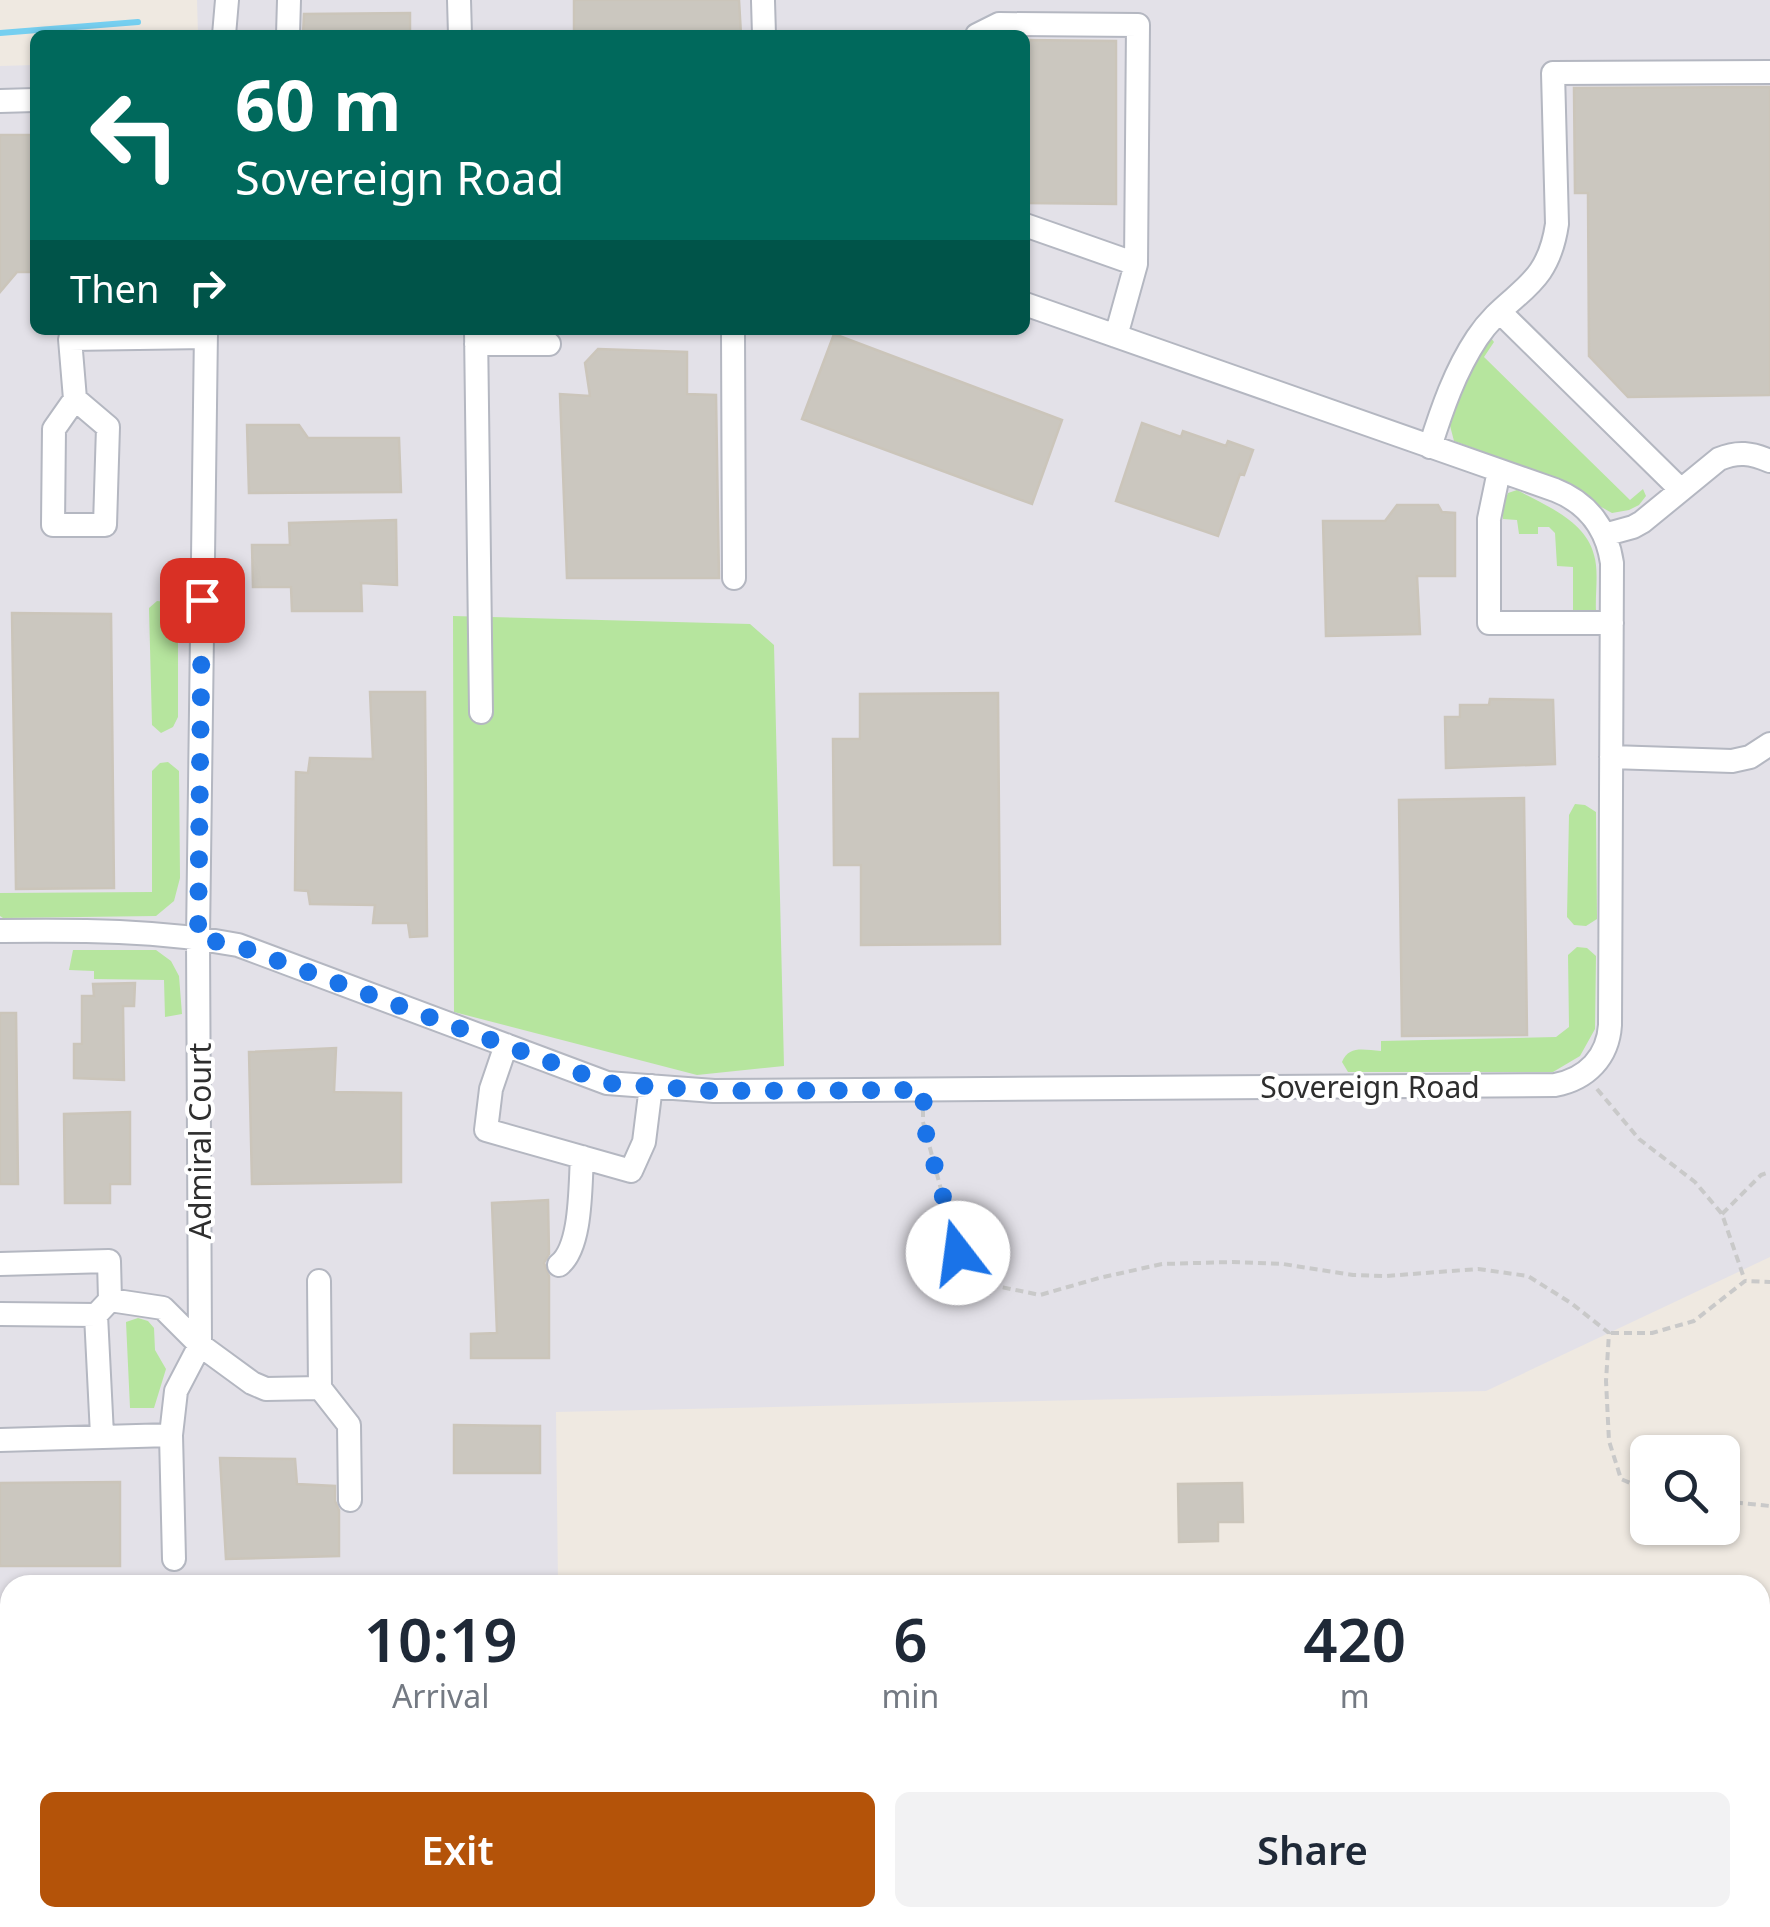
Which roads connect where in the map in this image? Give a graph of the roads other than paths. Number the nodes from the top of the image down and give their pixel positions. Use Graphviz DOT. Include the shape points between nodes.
graph roads {
  1 [pos="226,0"];
  2 [pos="288,0"];
  3 [pos="459,0"];
  4 [pos="763,1"];
  5 [pos="224,30"];
  6 [pos="288,30"];
  7 [pos="460,30"];
  8 [pos="764,30"];
  9 [pos="987,30"];
  10 [pos="1770,72"];
  11 [pos="30,100"];
  12 [pos="0,101"];
  13 [pos="1030,227"];
  14 [pos="1136,264"];
  15 [pos="1030,306"];
  16 [pos="1500,312"];
  17 [pos="179,335"];
  18 [pos="206,335"];
  19 [pos="734,335"];
  20 [pos="1116,336"];
  21 [pos="476,337"];
  22 [pos="549,344"];
  23 [pos="74,399"];
  24 [pos="1430,446"];
  25 [pos="1770,461"];
  26 [pos="1500,471"];
  27 [pos="1681,490"];
  28 [pos="1604,535"];
  29 [pos="734,578"];
  30 [pos="1612,622"];
  31 [pos="481,712"];
  32 [pos="1770,744"];
  33 [pos="1612,757"];
  34 [pos="0,931"];
  35 [pos="198,938"];
  36 [pos="506,1045"];
  37 [pos="651,1086"];
  38 [pos="582,1157"];
  39 [pos="0,1264"];
  40 [pos="559,1264"];
  41 [pos="319,1281"];
  42 [pos="103,1307"];
  43 [pos="0,1314"];
  44 [pos="200,1345"];
  45 [pos="320,1388"];
  46 [pos="102,1435"];
  47 [pos="171,1435"];
  48 [pos="0,1440"];
  49 [pos="350,1500"];
  50 [pos="174,1559"];
  1 -- 5 [label="street"];
  2 -- 6 [label="street"];
  3 -- 7 [label="street"];
  4 -- 8 [label="street"];
  9 -- 14 [label="street" via="999,24 1138,25"];
  10 -- 16 [label="street" via="1554,73 1554,246 1533,282"];
  11 -- 12 [label="street"];
  13 -- 14 [label="street"];
  14 -- 20 [label="street"];
  15 -- 20 [label="street"];
  16 -- 24 [label="street" via="1460,369"];
  16 -- 27 [label="street"];
  17 -- 23 [label="street" via="70,339"];
  18 -- 35 [label="street, Admiral Court"];
  19 -- 29 [label="street"];
  20 -- 24 [label="street"];
  21 -- 22 [label="street"];
  21 -- 31 [label="street"];
  23 -- 23 [label="street" via="54,428 53,525 105,525 108,428"];
  24 -- 26 [label="street"];
  25 -- 27 [label="street" via="1731,454"];
  26 -- 28 [label="street" via="1570,497"];
  26 -- 30 [label="street" via="1489,519 1489,623"];
  27 -- 28 [label="street" via="1632,528"];
  28 -- 30 [label="street" via="1612,564"];
  30 -- 33 [label="street"];
  32 -- 33 [label="street" via="1732,761"];
  33 -- 37 [label="street, Sovereign Road" via="1610,1034 1604,1052 1573,1080 924,1090"];
  34 -- 35 [label="street, Sovereign Road"];
  35 -- 36 [label="street, Sovereign Road" via="238,946"];
  35 -- 44 [label="street, Admiral Court"];
  36 -- 37 [label="street, Sovereign Road" via="607,1083"];
  36 -- 38 [label="street" via="490,1089 486,1130"];
  37 -- 38 [label="street" via="644,1142 631,1171"];
  38 -- 40 [label="street" via="576,1223 568,1257"];
  39 -- 42 [label="street" via="109,1261"];
  41 -- 45 [label="street"];
  42 -- 43 [label="street"];
  42 -- 44 [label="street" via="163,1308"];
  42 -- 46 [label="street"];
  44 -- 45 [label="street" via="266,1389"];
  44 -- 47 [label="street" via="176,1391"];
  45 -- 49 [label="street" via="349,1425"];
  46 -- 47 [label="street"];
  46 -- 48 [label="street"];
  47 -- 50 [label="street"];
}
